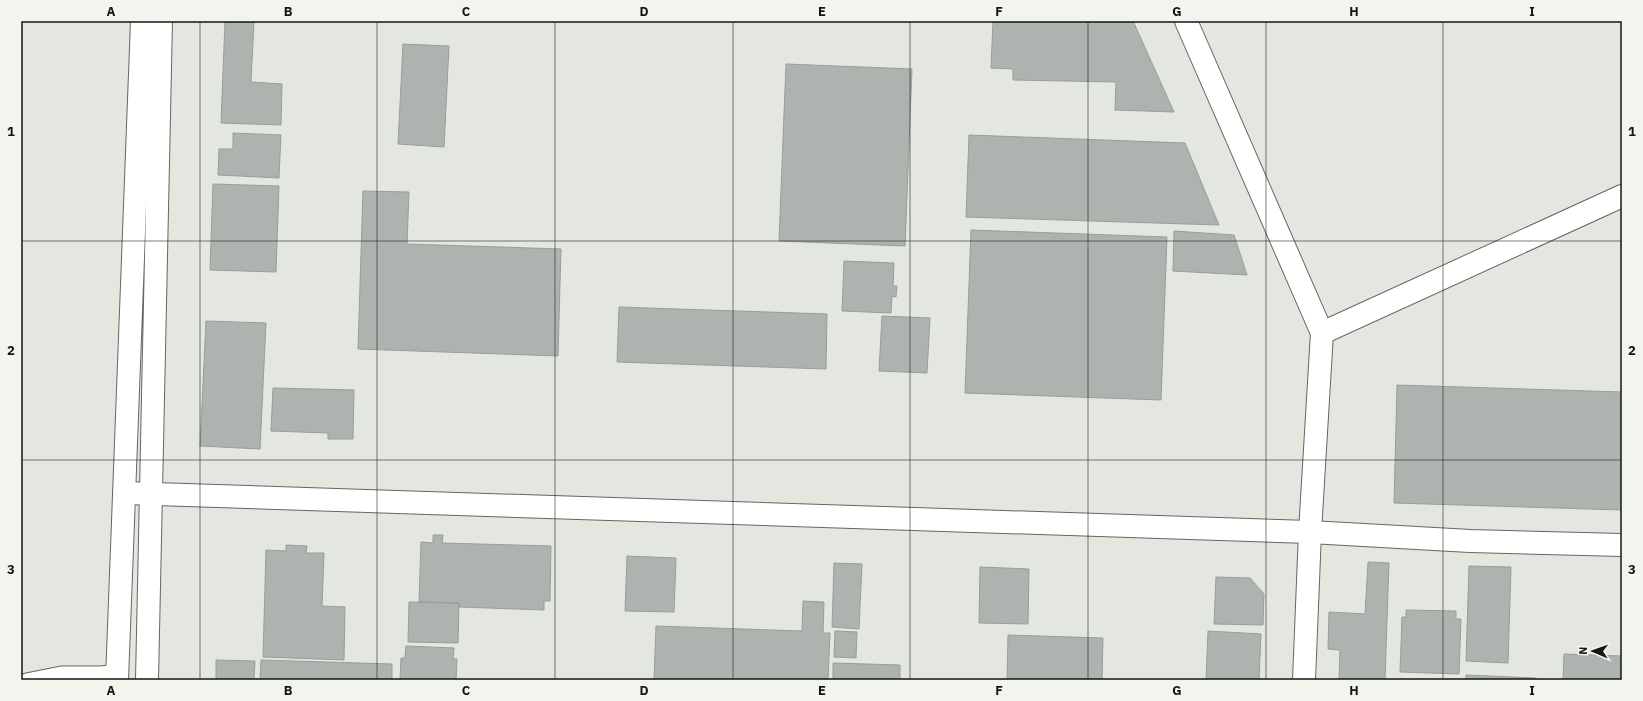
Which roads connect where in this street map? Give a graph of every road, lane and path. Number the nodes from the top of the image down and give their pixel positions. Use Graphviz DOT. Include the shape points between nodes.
graph roads {
  1 [pos="142,21"];
  2 [pos="161,21"];
  3 [pos="1186,21"];
  4 [pos="1622,196"];
  5 [pos="1322,333"];
  6 [pos="124,493"];
  7 [pos="151,494"];
  8 [pos="1310,532"];
  9 [pos="1622,544"];
  10 [pos="117,676"];
  11 [pos="26,680"];
  12 [pos="147,680"];
  13 [pos="1304,680"];
  1 -- 6 [label="street"];
  2 -- 7 [label="street"];
  3 -- 5 [label="street"];
  4 -- 5 [label="street"];
  5 -- 8 [label="street"];
  6 -- 7 [label="street"];
  6 -- 10 [label="street"];
  7 -- 8 [label="street"];
  7 -- 12 [label="street"];
  8 -- 9 [label="street" via="1470,541"];
  8 -- 13 [label="street"];
  10 -- 11 [label="lane" via="101,673 61,673"];
}
